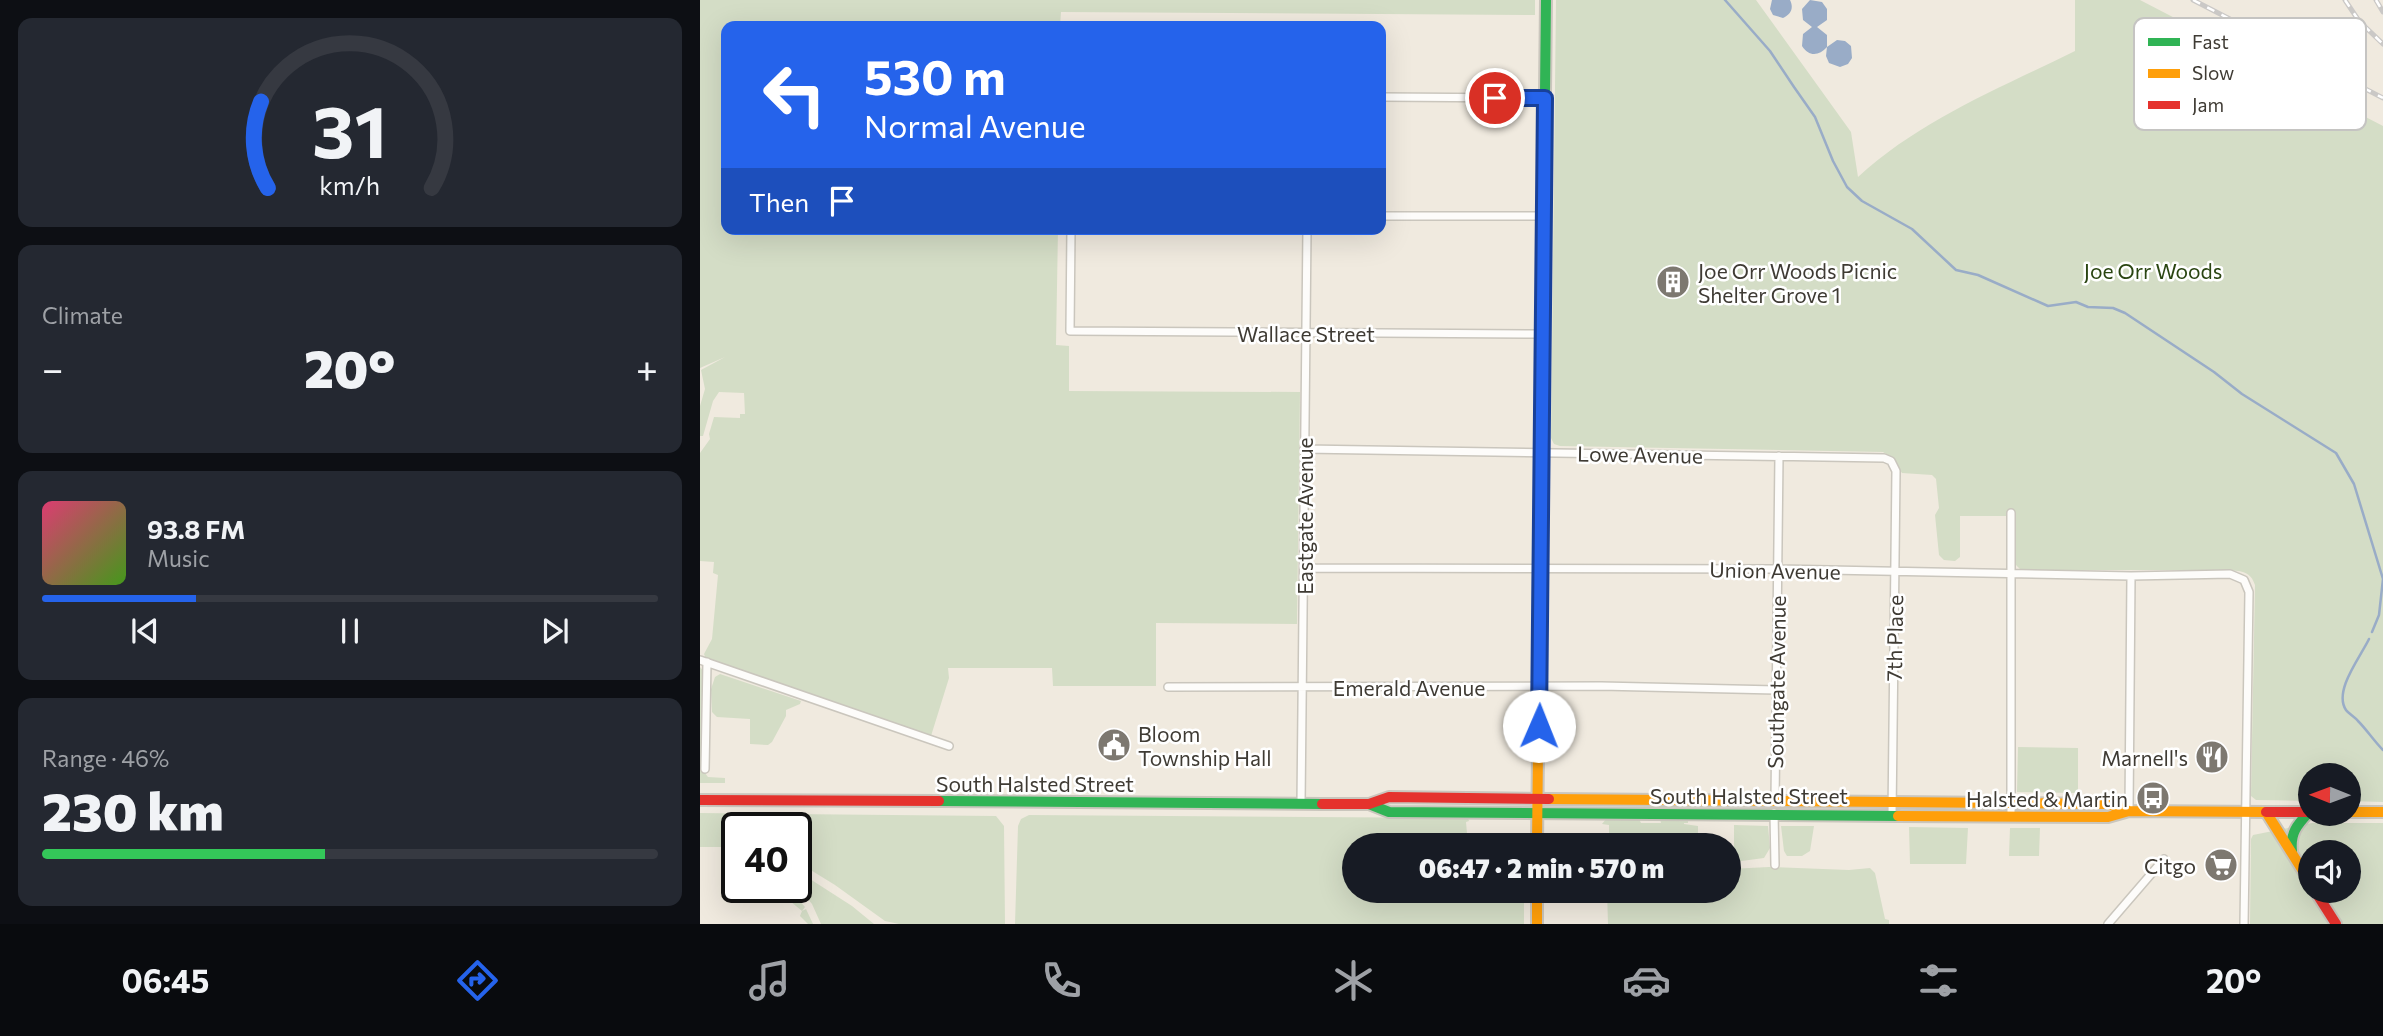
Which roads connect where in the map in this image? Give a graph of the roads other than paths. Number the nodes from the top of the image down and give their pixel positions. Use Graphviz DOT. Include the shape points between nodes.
graph roads {
  1 [pos="1546,0"];
  2 [pos="1386,97"];
  3 [pos="1545,98"];
  4 [pos="1386,216"];
  5 [pos="1544,216"];
  6 [pos="1071,235"];
  7 [pos="1307,235"];
  8 [pos="1306,332"];
  9 [pos="1542,334"];
  10 [pos="1304,449"];
  11 [pos="1541,452"];
  12 [pos="1779,456"];
  13 [pos="1891,461"];
  14 [pos="2011,513"];
  15 [pos="1304,568"];
  16 [pos="1540,569"];
  17 [pos="1777,569"];
  18 [pos="1895,572"];
  19 [pos="2011,574"];
  20 [pos="2132,576"];
  21 [pos="704,661"];
  22 [pos="1168,687"];
  23 [pos="1303,687"];
  24 [pos="1539,687"];
  25 [pos="1776,690"];
  26 [pos="950,746"];
  27 [pos="705,769"];
  28 [pos="1538,798"];
  29 [pos="700,800"];
  30 [pos="1774,801"];
  31 [pos="1892,802"];
  32 [pos="2011,803"];
  33 [pos="1301,804"];
  34 [pos="1369,804"];
  35 [pos="2129,811"];
  36 [pos="2244,812"];
  37 [pos="2266,812"];
  38 [pos="2298,812"];
  39 [pos="1537,813"];
  40 [pos="2361,813"];
  41 [pos="2383,813"];
  42 [pos="1774,814"];
  43 [pos="1892,816"];
  44 [pos="2011,816"];
  45 [pos="2298,824"];
  46 [pos="1537,833"];
  47 [pos="2293,855"];
  48 [pos="2164,859"];
  49 [pos="2298,863"];
  50 [pos="1775,865"];
  51 [pos="1537,903"];
  52 [pos="2323,903"];
  53 [pos="1536,924"];
  54 [pos="2108,924"];
  55 [pos="2244,924"];
  56 [pos="2336,924"];
  1 -- 3 [label="main road"];
  2 -- 3 [label="street"];
  3 -- 5 [label="main road"];
  4 -- 5 [label="street"];
  5 -- 9 [label="main road"];
  6 -- 8 [label="street, Wallace Street" via="1070,331"];
  7 -- 8 [label="street, Eastgate Avenue"];
  8 -- 9 [label="street, Wallace Street"];
  8 -- 10 [label="street, Eastgate Avenue"];
  9 -- 11 [label="main road"];
  10 -- 11 [label="street, Lowe Avenue"];
  10 -- 15 [label="street, Eastgate Avenue"];
  11 -- 12 [label="street, Lowe Avenue"];
  11 -- 16 [label="main road"];
  12 -- 13 [label="street, Lowe Avenue"];
  12 -- 17 [label="street, Southgate Avenue"];
  13 -- 18 [label="street, 7th Place" via="1896,471"];
  14 -- 19 [label="street"];
  15 -- 16 [label="street, Union Avenue"];
  15 -- 23 [label="street, Eastgate Avenue"];
  16 -- 17 [label="street, Union Avenue"];
  16 -- 24 [label="main road"];
  17 -- 18 [label="street, Union Avenue"];
  17 -- 25 [label="street, Southgate Avenue"];
  18 -- 19 [label="street, Union Avenue"];
  18 -- 31 [label="street, 7th Place"];
  19 -- 20 [label="street, Union Avenue"];
  19 -- 32 [label="street"];
  20 -- 35 [label="street"];
  20 -- 36 [label="street, Union Avenue" via="2230,574 2245,580 2249,592"];
  21 -- 26 [label="street"];
  21 -- 27 [label="street"];
  22 -- 23 [label="street, Emerald Avenue"];
  23 -- 24 [label="street, Emerald Avenue"];
  23 -- 33 [label="street, Eastgate Avenue"];
  24 -- 25 [label="street, Emerald Avenue"];
  24 -- 28 [label="main road"];
  25 -- 30 [label="street, Southgate Avenue"];
  28 -- 30 [label="main road, South Halsted Street"];
  28 -- 34 [label="main road, South Halsted Street" via="1389,797"];
  28 -- 39 [label="main road"];
  29 -- 33 [label="main road, South Halsted Street"];
  30 -- 31 [label="main road, South Halsted Street"];
  30 -- 42 [label="street, Southgate Avenue"];
  31 -- 32 [label="main road, South Halsted Street"];
  31 -- 43 [label="street, 7th Place"];
  32 -- 35 [label="main road, South Halsted Street" via="2108,804"];
  32 -- 44 [label="street"];
  33 -- 34 [label="main road, South Halsted Street"];
  34 -- 39 [label="main road, South Halsted Street" via="1389,812"];
  35 -- 36 [label="main road, South Halsted Street"];
  35 -- 44 [label="main road, South Halsted Street" via="2108,817"];
  36 -- 37 [label="main road, South Halsted Street"];
  36 -- 55 [label="street"];
  37 -- 38 [label="main road, South Halsted Street"];
  37 -- 47 [label="main road"];
  39 -- 42 [label="main road, South Halsted Street"];
  39 -- 46 [label="main road"];
  40 -- 41 [label="main road"];
  42 -- 43 [label="main road, South Halsted Street"];
  42 -- 50 [label="street, Southgate Avenue"];
  43 -- 44 [label="main road, South Halsted Street"];
  45 -- 47 [label="main road" via="2290,839"];
  47 -- 49 [label="main road"];
  48 -- 54 [label="street"];
  51 -- 53 [label="main road"];
  52 -- 56 [label="main road"];
}
